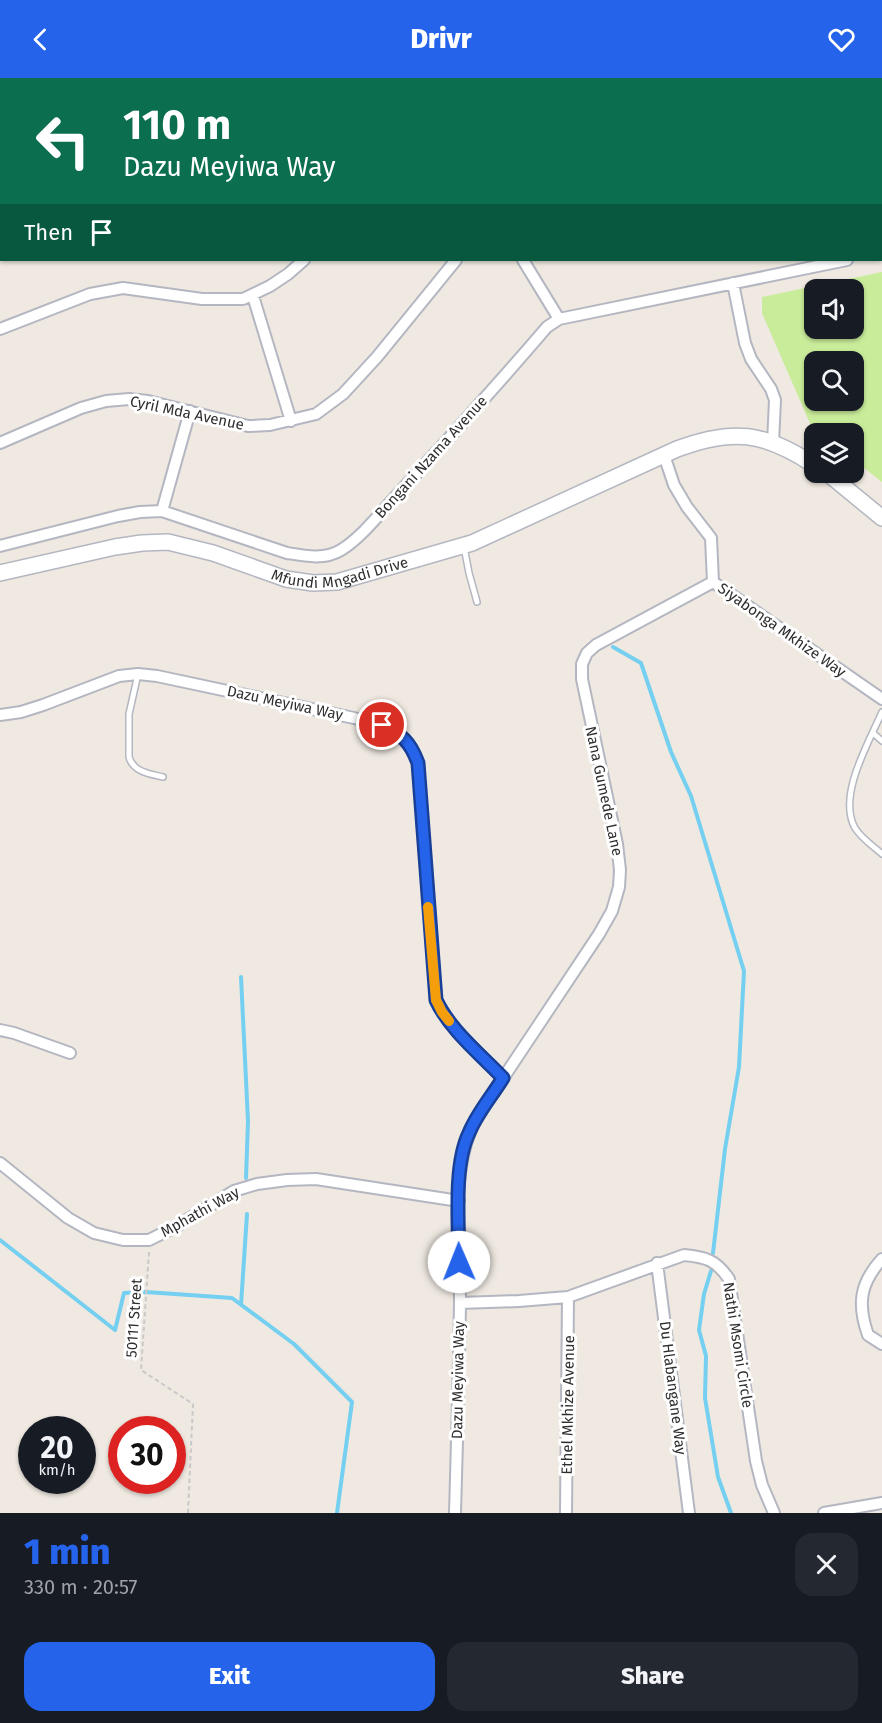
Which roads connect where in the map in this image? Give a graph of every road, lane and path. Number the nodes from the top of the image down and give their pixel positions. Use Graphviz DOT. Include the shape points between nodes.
graph roads {
  1 [pos="303,261"];
  2 [pos="455,261"];
  3 [pos="524,261"];
  4 [pos="842,261"];
  5 [pos="733,283"];
  6 [pos="253,296"];
  7 [pos="559,319"];
  8 [pos="0,329"];
  9 [pos="190,411"];
  10 [pos="291,421"];
  11 [pos="0,443"];
  12 [pos="773,443"];
  13 [pos="664,455"];
  14 [pos="804,459"];
  15 [pos="839,483"];
  16 [pos="162,511"];
  17 [pos="882,518"];
  18 [pos="0,546"];
  19 [pos="464,546"];
  20 [pos="0,573"];
  21 [pos="713,582"];
  22 [pos="477,602"];
  23 [pos="586,653"];
  24 [pos="138,674"];
  25 [pos="882,699"];
  26 [pos="882,712"];
  27 [pos="0,715"];
  28 [pos="873,733"];
  29 [pos="882,741"];
  30 [pos="163,777"];
  31 [pos="882,854"];
  32 [pos="0,1030"];
  33 [pos="70,1053"];
  34 [pos="503,1078"];
  35 [pos="0,1163"];
  36 [pos="459,1201"];
  37 [pos="150,1240"];
  38 [pos="882,1259"];
  39 [pos="657,1263"];
  40 [pos="568,1297"];
  41 [pos="460,1303"];
  42 [pos="882,1344"];
  43 [pos="882,1503"];
  44 [pos="188,1513"];
  45 [pos="455,1513"];
  46 [pos="567,1513"];
  47 [pos="689,1513"];
  48 [pos="774,1513"];
  49 [pos="824,1513"];
  1 -- 6 [label="street"];
  2 -- 10 [label="street, Cyril Mda Avenue" via="343,394 316,414"];
  3 -- 7 [label="street"];
  4 -- 5 [label="street, Bongani Nzama Avenue"];
  5 -- 7 [label="street, Bongani Nzama Avenue"];
  5 -- 12 [label="street" via="751,359 775,400"];
  6 -- 8 [label="street" via="224,300 123,288 90,294"];
  6 -- 10 [label="street"];
  7 -- 16 [label="street, Bongani Nzama Avenue" via="547,327 428,462 340,551 307,557 287,553"];
  9 -- 10 [label="street, Cyril Mda Avenue" via="248,426"];
  9 -- 11 [label="street, Cyril Mda Avenue" via="129,399 106,401"];
  9 -- 16 [label="street"];
  12 -- 13 [label="street, Mfundi Mngadi Drive" via="733,435 712,437"];
  12 -- 14 [label="street, Mfundi Mngadi Drive"];
  13 -- 19 [label="street, Mfundi Mngadi Drive"];
  13 -- 21 [label="street" via="674,485 711,538"];
  15 -- 17 [label="street"];
  16 -- 18 [label="street, Bongani Nzama Avenue" via="118,516"];
  19 -- 20 [label="street, Mfundi Mngadi Drive" via="337,582 286,579 168,542 115,547"];
  19 -- 22 [label="lane"];
  21 -- 23 [label="street, Siyabonga Mkhize Way" via="617,632"];
  21 -- 25 [label="street, Siyabonga Mkhize Way"];
  23 -- 34 [label="street, Nana Gumede Lane" via="582,679 617,844 620,887 599,934"];
  24 -- 27 [label="street, Dazu Meyiwa Way" via="119,676 43,705"];
  24 -- 30 [label="lane" via="129,714 130,762 140,771"];
  24 -- 34 [label="street, Dazu Meyiwa Way" via="382,725 412,746 420,779 436,1000 452,1025"];
  26 -- 28 [label="lane"];
  28 -- 29 [label="lane"];
  28 -- 31 [label="lane" via="857,769 850,804 856,829"];
  32 -- 33 [label="street"];
  34 -- 36 [label="street, Dazu Meyiwa Way" via="468,1134"];
  35 -- 37 [label="street, Mphathi Way" via="68,1218 94,1233 123,1240"];
  36 -- 37 [label="street, Mphathi Way" via="316,1179 287,1180 234,1191"];
  36 -- 41 [label="street, Dazu Meyiwa Way"];
  37 -- 44 [label="path, 50111 Street" via="141,1370 193,1404"];
  38 -- 42 [label="street" via="862,1293 868,1335"];
  39 -- 40 [label="street, Nathi Msomi Circle"];
  39 -- 47 [label="street, Du Hlabangane Way"];
  39 -- 48 [label="street, Nathi Msomi Circle" via="684,1255 703,1257 715,1263 729,1280 756,1461"];
  40 -- 41 [label="street, Nathi Msomi Circle"];
  40 -- 46 [label="street, Ethel Mkhize Avenue"];
  41 -- 45 [label="street, Dazu Meyiwa Way"];
  43 -- 49 [label="street"];
}
